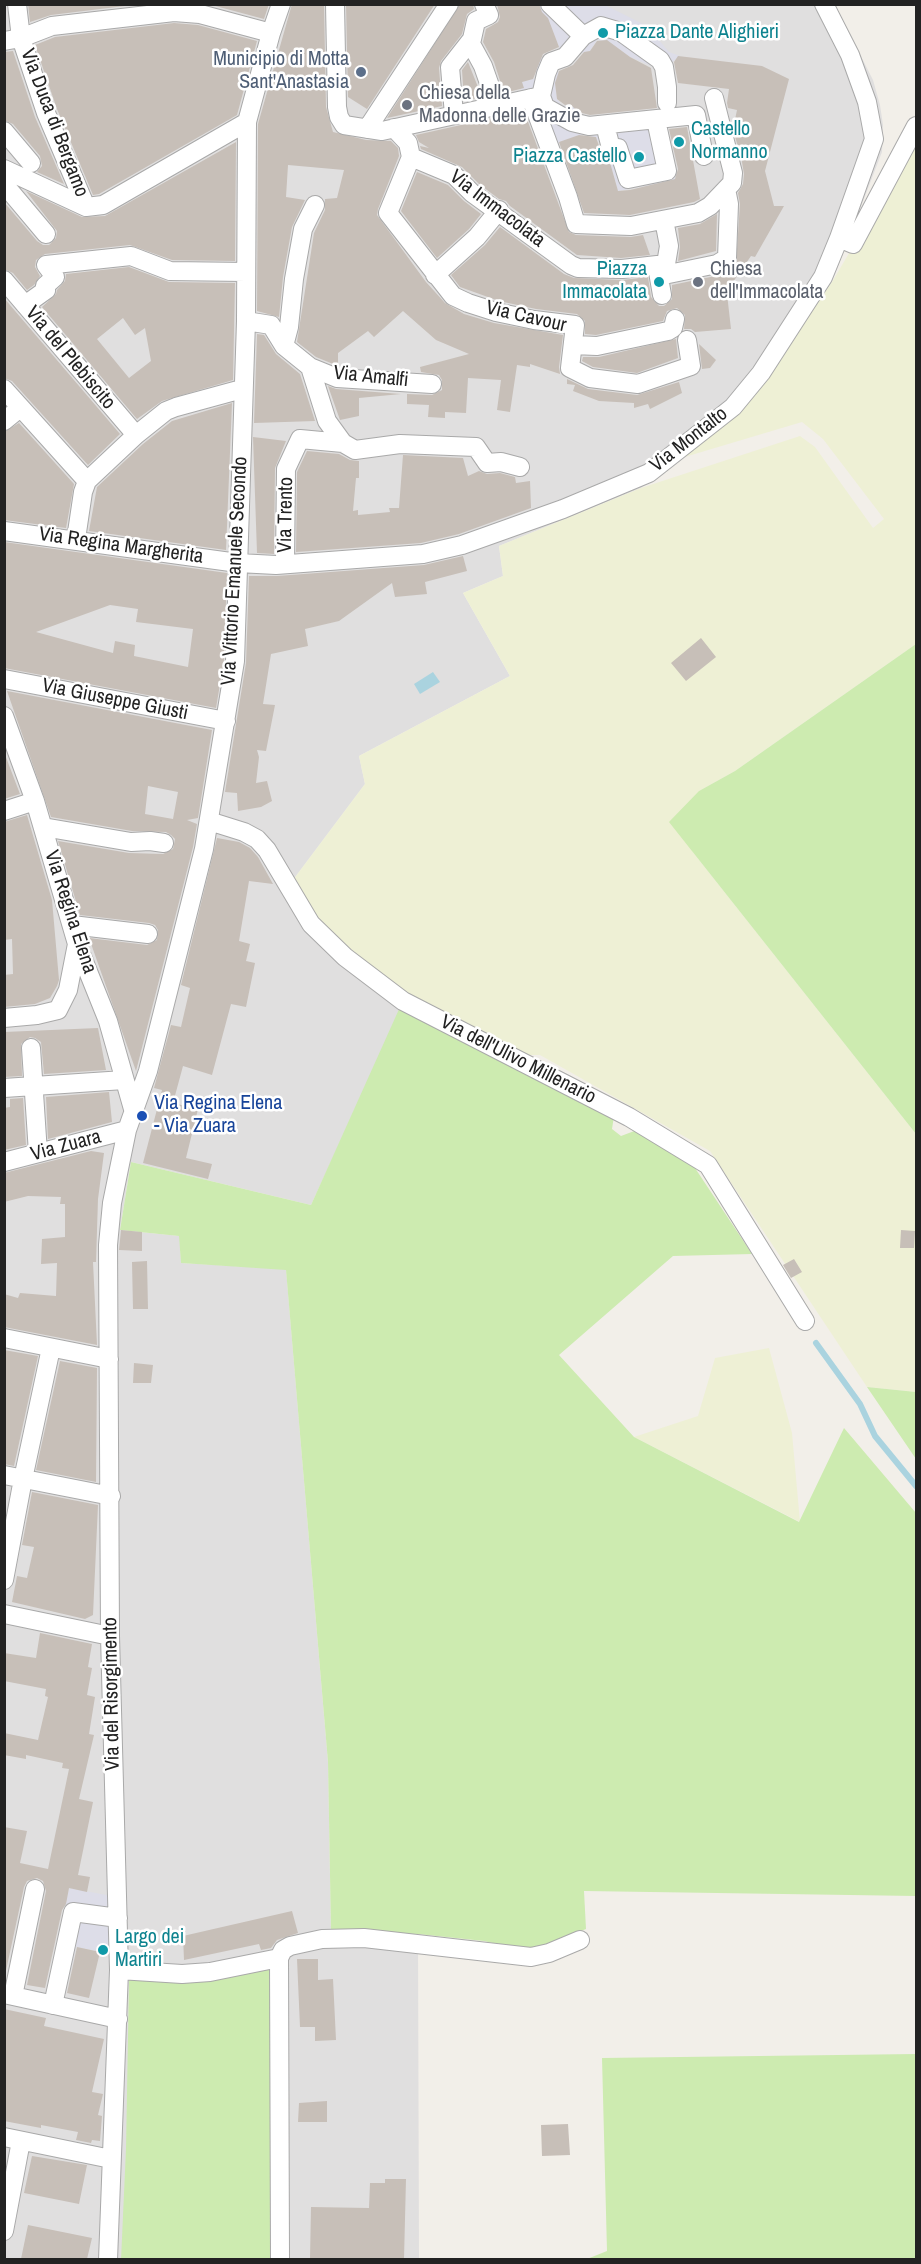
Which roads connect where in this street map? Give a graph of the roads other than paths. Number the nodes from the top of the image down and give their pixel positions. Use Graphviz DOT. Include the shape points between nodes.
graph roads {
  1 [pos="17,4"];
  2 [pos="281,4"];
  3 [pos="335,4"];
  4 [pos="449,4"];
  5 [pos="484,4"];
  6 [pos="550,4"];
  7 [pos="824,4"];
  8 [pos="271,33"];
  9 [pos="583,36"];
  10 [pos="13,40"];
  11 [pos="470,42"];
  12 [pos="532,98"];
  13 [pos="714,98"];
  14 [pos="667,103"];
  15 [pos="497,106"];
  16 [pos="454,115"];
  17 [pos="656,120"];
  18 [pos="247,122"];
  19 [pos="605,125"];
  20 [pos="916,126"];
  21 [pos="394,128"];
  22 [pos="367,129"];
  23 [pos="4,131"];
  24 [pos="704,156"];
  25 [pos="411,157"];
  26 [pos="31,163"];
  27 [pos="4,169"];
  28 [pos="4,184"];
  29 [pos="726,189"];
  30 [pos="315,205"];
  31 [pos="86,207"];
  32 [pos="499,210"];
  33 [pos="664,220"];
  34 [pos="46,234"];
  35 [pos="839,238"];
  36 [pos="658,270"];
  37 [pos="246,272"];
  38 [pos="435,275"];
  39 [pos="4,280"];
  40 [pos="662,295"];
  41 [pos="25,305"];
  42 [pos="675,319"];
  43 [pos="246,321"];
  44 [pos="687,340"];
  45 [pos="573,345"];
  46 [pos="284,346"];
  47 [pos="310,367"];
  48 [pos="432,384"];
  49 [pos="4,389"];
  50 [pos="242,389"];
  51 [pos="20,408"];
  52 [pos="4,421"];
  53 [pos="136,435"];
  54 [pos="343,444"];
  55 [pos="520,467"];
  56 [pos="87,481"];
  57 [pos="4,531"];
  58 [pos="76,539"];
  59 [pos="238,563"];
  60 [pos="285,564"];
  61 [pos="4,679"];
  62 [pos="4,716"];
  63 [pos="226,721"];
  64 [pos="35,801"];
  65 [pos="4,811"];
  66 [pos="209,821"];
  67 [pos="43,827"];
  68 [pos="164,843"];
  69 [pos="72,926"];
  70 [pos="148,934"];
  71 [pos="77,944"];
  72 [pos="4,1018"];
  73 [pos="31,1048"];
  74 [pos="124,1080"];
  75 [pos="34,1086"];
  76 [pos="4,1088"];
  77 [pos="133,1108"];
  78 [pos="127,1130"];
  79 [pos="38,1153"];
  80 [pos="4,1162"];
  81 [pos="805,1321"];
  82 [pos="4,1338"];
  83 [pos="51,1348"];
  84 [pos="110,1359"];
  85 [pos="4,1475"];
  86 [pos="23,1479"];
  87 [pos="111,1496"];
  88 [pos="4,1580"];
  89 [pos="4,1614"];
  90 [pos="110,1636"];
  91 [pos="35,1889"];
  92 [pos="118,1918"];
  93 [pos="580,1940"];
  94 [pos="279,1958"];
  95 [pos="119,1970"];
  96 [pos="9,1995"];
  97 [pos="53,2005"];
  98 [pos="118,2019"];
  99 [pos="13,2139"];
  100 [pos="111,2159"];
  101 [pos="4,2231"];
  102 [pos="108,2259"];
  103 [pos="280,2259"];
  1 -- 10 [label="street, Via Duca di Bergamo"];
  2 -- 8 [label="street, Via Vittorio Emanuele Secondo"];
  3 -- 22 [label="street" via="339,117 344,125"];
  4 -- 22 [label="street"];
  5 -- 11 [label="street" via="489,15 476,21"];
  6 -- 9 [label="street"];
  7 -- 35 [label="street, Via Montalto" via="850,55 867,102 874,139"];
  8 -- 10 [label="street" via="200,14 174,12 52,26"];
  8 -- 18 [label="street, Via Vittorio Emanuele Secondo"];
  9 -- 12 [label="street" via="565,57 551,62"];
  9 -- 14 [label="street" via="601,26 621,32 660,60"];
  10 -- 31 [label="street, Via Duca di Bergamo"];
  11 -- 15 [label="street"];
  11 -- 16 [label="street" via="450,68"];
  12 -- 15 [label="street"];
  12 -- 19 [label="street" via="572,122"];
  12 -- 33 [label="street" via="576,224 632,226"];
  13 -- 29 [label="street" via="733,174"];
  15 -- 16 [label="street"];
  16 -- 21 [label="street"];
  17 -- 19 [label="street"];
  17 -- 19 [label="street" via="667,171 628,179 618,148 611,148"];
  17 -- 24 [label="street" via="696,115"];
  18 -- 31 [label="street" via="103,205"];
  18 -- 37 [label="street, Via Vittorio Emanuele Secondo"];
  20 -- 35 [label="street" via="853,244"];
  21 -- 22 [label="street"];
  21 -- 25 [label="street" via="408,143"];
  23 -- 26 [label="street"];
  25 -- 32 [label="street, Via Immacolata" via="454,175 472,193"];
  25 -- 38 [label="street, Via Cavour" via="388,213"];
  27 -- 31 [label="street"];
  28 -- 34 [label="street"];
  29 -- 33 [label="street" via="698,213"];
  29 -- 36 [label="street, Via Immacolata" via="727,258 717,264"];
  30 -- 46 [label="street" via="303,229"];
  32 -- 36 [label="street, Via Immacolata" via="578,268"];
  32 -- 38 [label="street" via="477,237"];
  33 -- 36 [label="street" via="669,246 666,264"];
  35 -- 60 [label="street, Via Montalto" via="823,277 733,407 649,473 462,545 423,554"];
  36 -- 40 [label="street"];
  37 -- 41 [label="street" via="170,271 130,256 46,265 55,277 45,286 46,290"];
  37 -- 43 [label="street, Via Vittorio Emanuele Secondo"];
  38 -- 45 [label="street, Via Cavour" via="453,296 468,303 534,320 575,325"];
  39 -- 41 [label="street, Via del Plebiscito"];
  41 -- 53 [label="street, Via del Plebiscito"];
  42 -- 45 [label="street" via="669,331 597,346"];
  43 -- 46 [label="street, Via Amalfi" via="271,325"];
  43 -- 50 [label="street, Via Vittorio Emanuele Secondo"];
  44 -- 45 [label="street, Via Cavour" via="691,366 638,384 590,378 570,368"];
  46 -- 47 [label="street, Via Amalfi"];
  47 -- 48 [label="street, Via Amalfi" via="337,378"];
  47 -- 54 [label="street" via="327,422"];
  49 -- 51 [label="street"];
  50 -- 53 [label="street" via="166,411"];
  50 -- 59 [label="street, Via Vittorio Emanuele Secondo"];
  51 -- 52 [label="street"];
  51 -- 56 [label="street"];
  53 -- 56 [label="street"];
  54 -- 55 [label="street" via="355,450 400,444 476,447 487,463"];
  54 -- 60 [label="street, Via Trento" via="300,439 286,469"];
  56 -- 58 [label="street"];
  57 -- 58 [label="street, Via Regina Margherita"];
  58 -- 59 [label="street, Via Regina Margherita"];
  59 -- 60 [label="street, Via Montalto"];
  59 -- 63 [label="street, Via Vittorio Emanuele Secondo" via="235,661"];
  61 -- 63 [label="street, Via Giuseppe Giusti"];
  62 -- 64 [label="street, Via Regina Elena"];
  63 -- 66 [label="street, Via Vittorio Emanuele Secondo"];
  64 -- 65 [label="street"];
  64 -- 67 [label="street, Via Regina Elena"];
  66 -- 77 [label="street, Via Vittorio Emanuele Secondo" via="148,1071"];
  66 -- 81 [label="street, Via dell'Ulivo Millenario" via="257,839 311,924 345,957 403,1001 629,1117 708,1165"];
  67 -- 68 [label="street" via="131,842"];
  67 -- 69 [label="street, Via Regina Elena"];
  69 -- 70 [label="street"];
  69 -- 71 [label="street, Via Regina Elena"];
  71 -- 72 [label="street" via="68,990 58,1010"];
  71 -- 74 [label="street, Via Regina Elena" via="108,1022"];
  73 -- 75 [label="street"];
  74 -- 75 [label="street"];
  74 -- 77 [label="street, Via Regina Elena"];
  75 -- 76 [label="street"];
  75 -- 79 [label="street"];
  77 -- 78 [label="street, Via Vittorio Emanuele Secondo"];
  78 -- 79 [label="street, Via Zuara"];
  78 -- 84 [label="street, Via del Risorgimento" via="108,1245"];
  79 -- 80 [label="street, Via Zuara"];
  82 -- 83 [label="street"];
  83 -- 84 [label="street"];
  83 -- 86 [label="street"];
  84 -- 87 [label="street, Via del Risorgimento"];
  85 -- 86 [label="street"];
  86 -- 87 [label="street"];
  86 -- 88 [label="street"];
  87 -- 90 [label="street, Via del Risorgimento"];
  89 -- 90 [label="street"];
  90 -- 92 [label="street, Via del Risorgimento"];
  91 -- 96 [label="street"];
  92 -- 95 [label="street, Via del Risorgimento"];
  92 -- 97 [label="street" via="73,1912"];
  93 -- 94 [label="street" via="531,1957 364,1938 322,1939 290,1946"];
  94 -- 95 [label="street" via="210,1972"];
  94 -- 103 [label="street"];
  95 -- 98 [label="street, Via del Risorgimento"];
  96 -- 97 [label="street"];
  97 -- 98 [label="street"];
  98 -- 100 [label="street, Via del Risorgimento"];
  99 -- 100 [label="street"];
  99 -- 101 [label="street"];
  100 -- 102 [label="street, Via del Risorgimento"];
}
